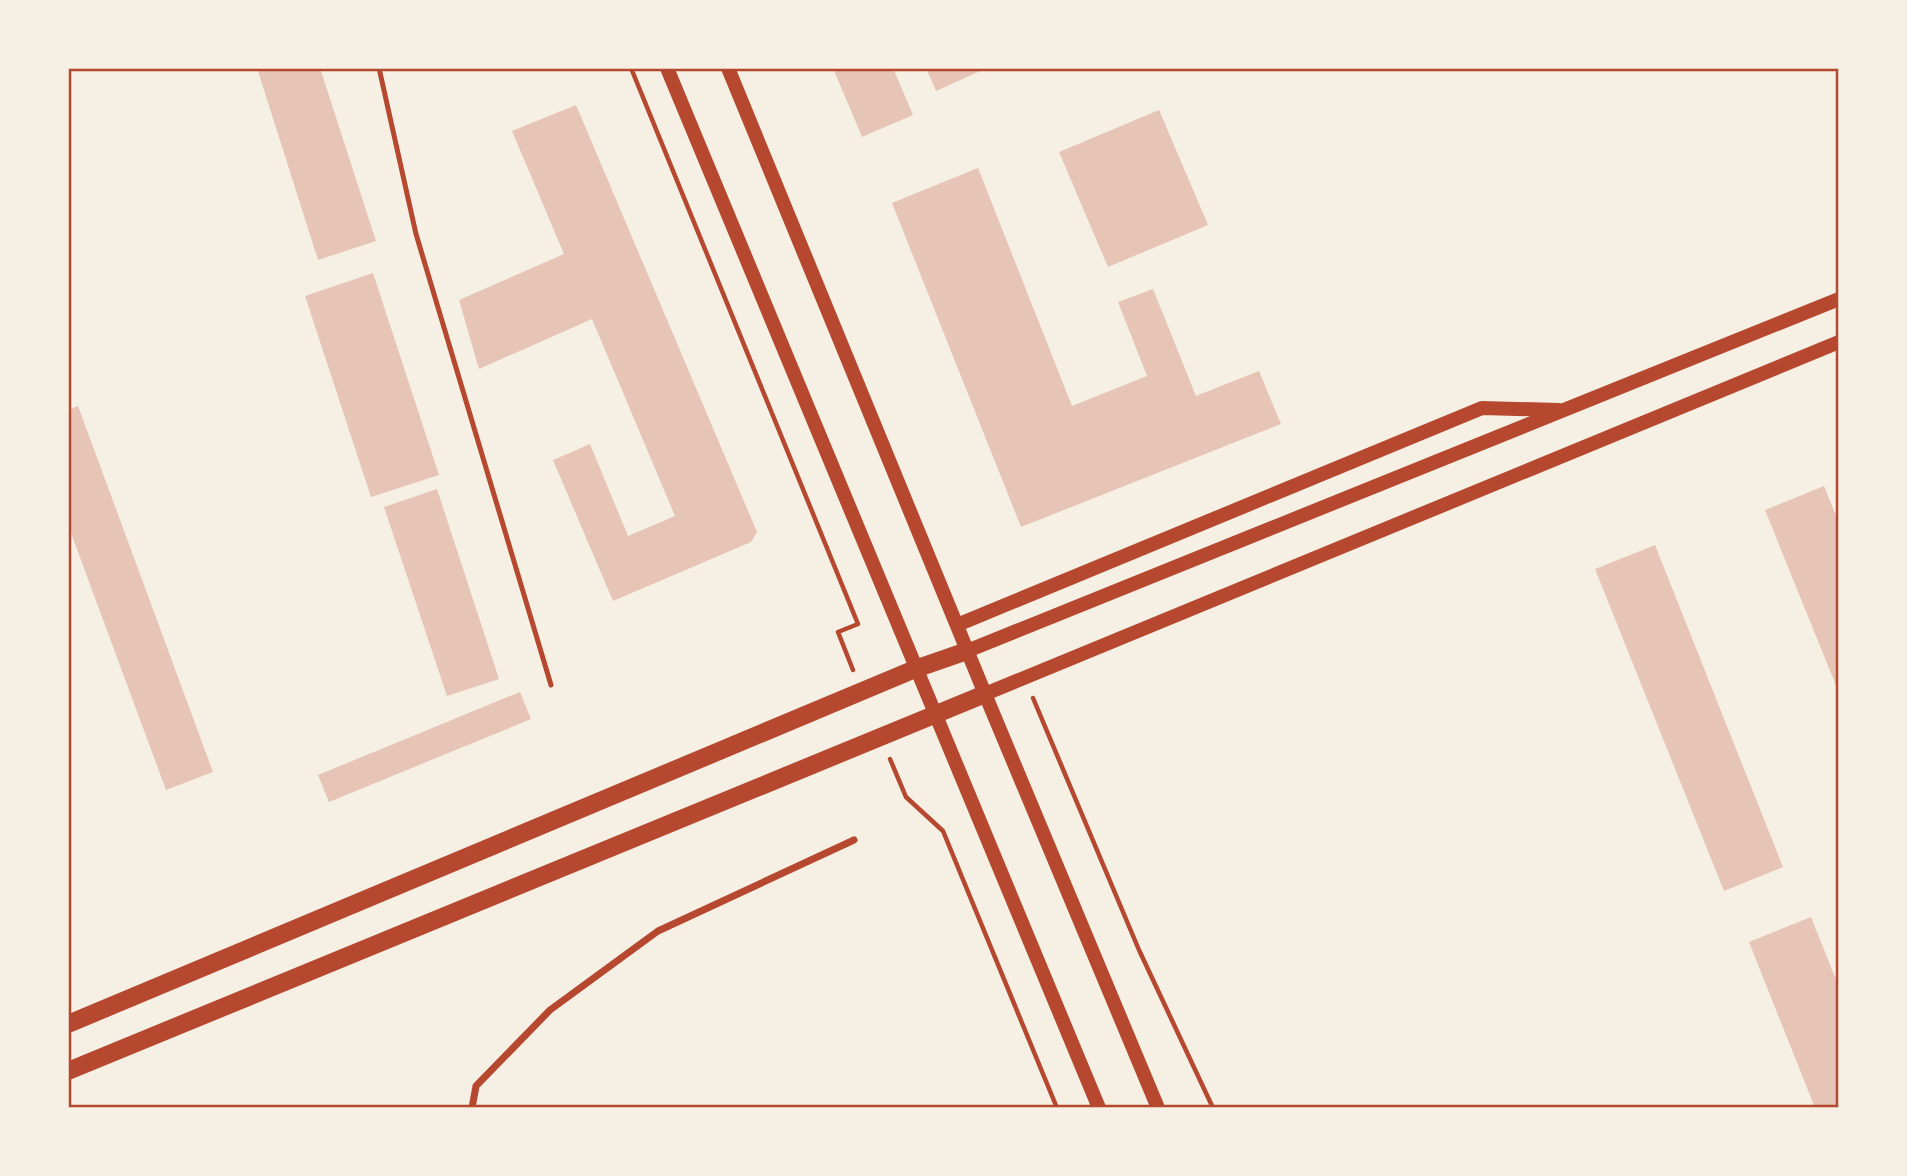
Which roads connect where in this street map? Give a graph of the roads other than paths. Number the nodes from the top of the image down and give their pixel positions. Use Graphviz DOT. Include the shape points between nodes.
graph roads {
  1 [pos="379,68"];
  2 [pos="667,68"];
  3 [pos="728,68"];
  4 [pos="1839,299"];
  5 [pos="1839,342"];
  6 [pos="1564,410"];
  7 [pos="957,625"];
  8 [pos="967,651"];
  9 [pos="915,669"];
  10 [pos="551,685"];
  11 [pos="985,694"];
  12 [pos="933,713"];
  13 [pos="854,840"];
  14 [pos="68,1024"];
  15 [pos="68,1071"];
  16 [pos="472,1108"];
  17 [pos="1099,1108"];
  18 [pos="1158,1108"];
  1 -- 10 [label="lane" via="416,234"];
  2 -- 9 [label="main road"];
  3 -- 7 [label="main road"];
  4 -- 6 [label="main road"];
  5 -- 11 [label="main road"];
  6 -- 7 [label="main road" via="1482,408"];
  6 -- 8 [label="main road"];
  7 -- 8 [label="main road"];
  8 -- 9 [label="main road"];
  8 -- 11 [label="main road"];
  9 -- 12 [label="main road"];
  9 -- 14 [label="main road"];
  11 -- 12 [label="main road"];
  11 -- 18 [label="main road"];
  12 -- 15 [label="main road"];
  12 -- 17 [label="main road"];
  13 -- 16 [label="street" via="658,931 550,1010 476,1086"];
}
